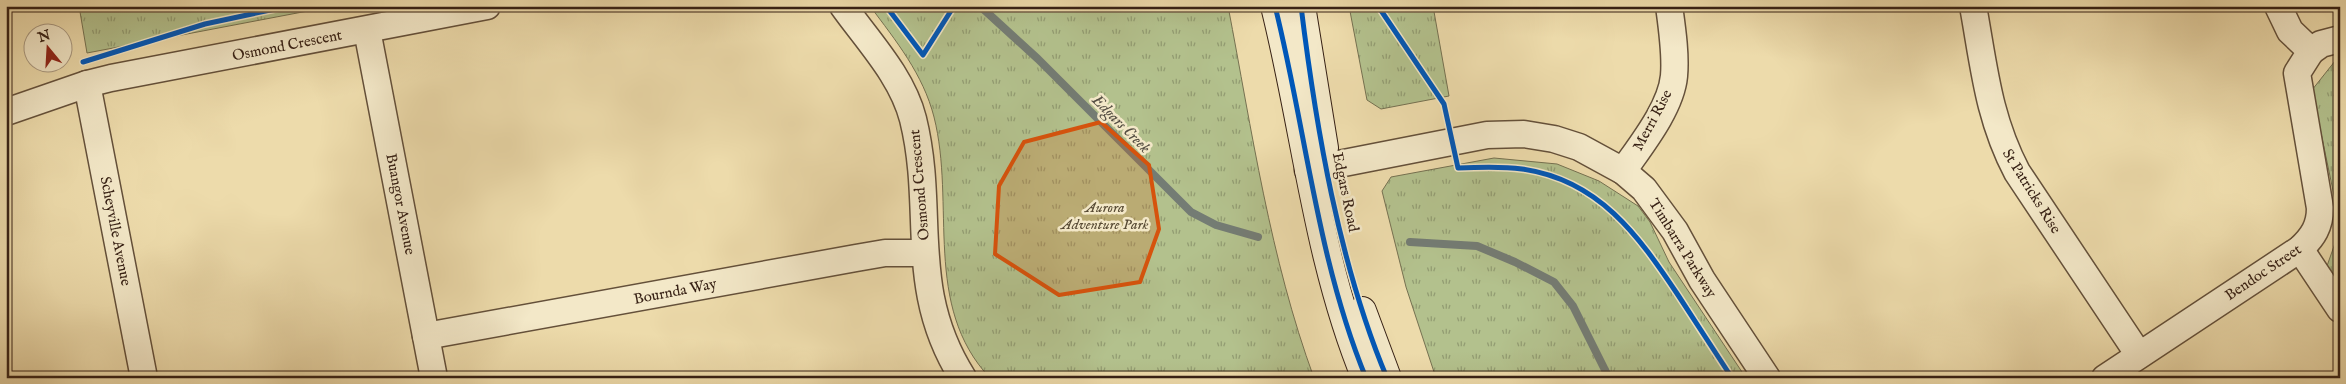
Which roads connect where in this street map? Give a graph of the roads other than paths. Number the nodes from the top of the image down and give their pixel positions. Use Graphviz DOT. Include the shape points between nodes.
graph roads {
  1 [pos="487,6"];
  2 [pos="843,6"];
  3 [pos="1275,6"];
  4 [pos="1301,6"];
  5 [pos="1669,6"];
  6 [pos="1973,6"];
  7 [pos="2278,6"];
  8 [pos="368,30"];
  9 [pos="2340,39"];
  10 [pos="2311,51"];
  11 [pos="87,84"];
  12 [pos="6,112"];
  13 [pos="1318,168"];
  14 [pos="1623,171"];
  15 [pos="2300,249"];
  16 [pos="925,253"];
  17 [pos="2340,309"];
  18 [pos="426,336"];
  19 [pos="2139,355"];
  20 [pos="144,378"];
  21 [pos="434,378"];
  22 [pos="963,378"];
  23 [pos="1366,378"];
  24 [pos="1386,378"];
  25 [pos="1767,378"];
  26 [pos="2105,378"];
  1 -- 8 [label="street, Osmond Crescent"];
  2 -- 16 [label="street, Osmond Crescent" via="887,66 912,117 919,149"];
  3 -- 13 [label="main road, Edgars Road"];
  4 -- 13 [label="main road, Edgars Road"];
  5 -- 14 [label="street, Merri Rise" via="1674,76 1667,99 1650,132"];
  6 -- 19 [label="street, St Patricks Rise" via="1991,109 2002,144 2017,172"];
  7 -- 10 [label="street" via="2290,31"];
  8 -- 11 [label="street, Osmond Crescent"];
  8 -- 18 [label="street, Buangor Avenue"];
  9 -- 10 [label="street" via="2321,44"];
  10 -- 15 [label="street, Bendoc Street" via="2297,73 2297,83 2320,220 2310,239"];
  11 -- 12 [label="street, Osmond Crescent"];
  11 -- 20 [label="street, Scheyville Avenue"];
  13 -- 14 [label="street, Timbarra Parkway" via="1487,135 1524,134 1579,147"];
  13 -- 23 [label="main road, Edgars Road" via="1339,300"];
  13 -- 24 [label="main road, Edgars Road" via="1361,310"];
  14 -- 25 [label="street, Timbarra Parkway" via="1658,206"];
  15 -- 17 [label="street"];
  15 -- 19 [label="street, Bendoc Street"];
  16 -- 18 [label="street, Bournda Way" via="885,253"];
  16 -- 22 [label="street, Osmond Crescent" via="930,302 938,328"];
  18 -- 21 [label="street, Buangor Avenue"];
  19 -- 26 [label="street, Bendoc Street"];
}
